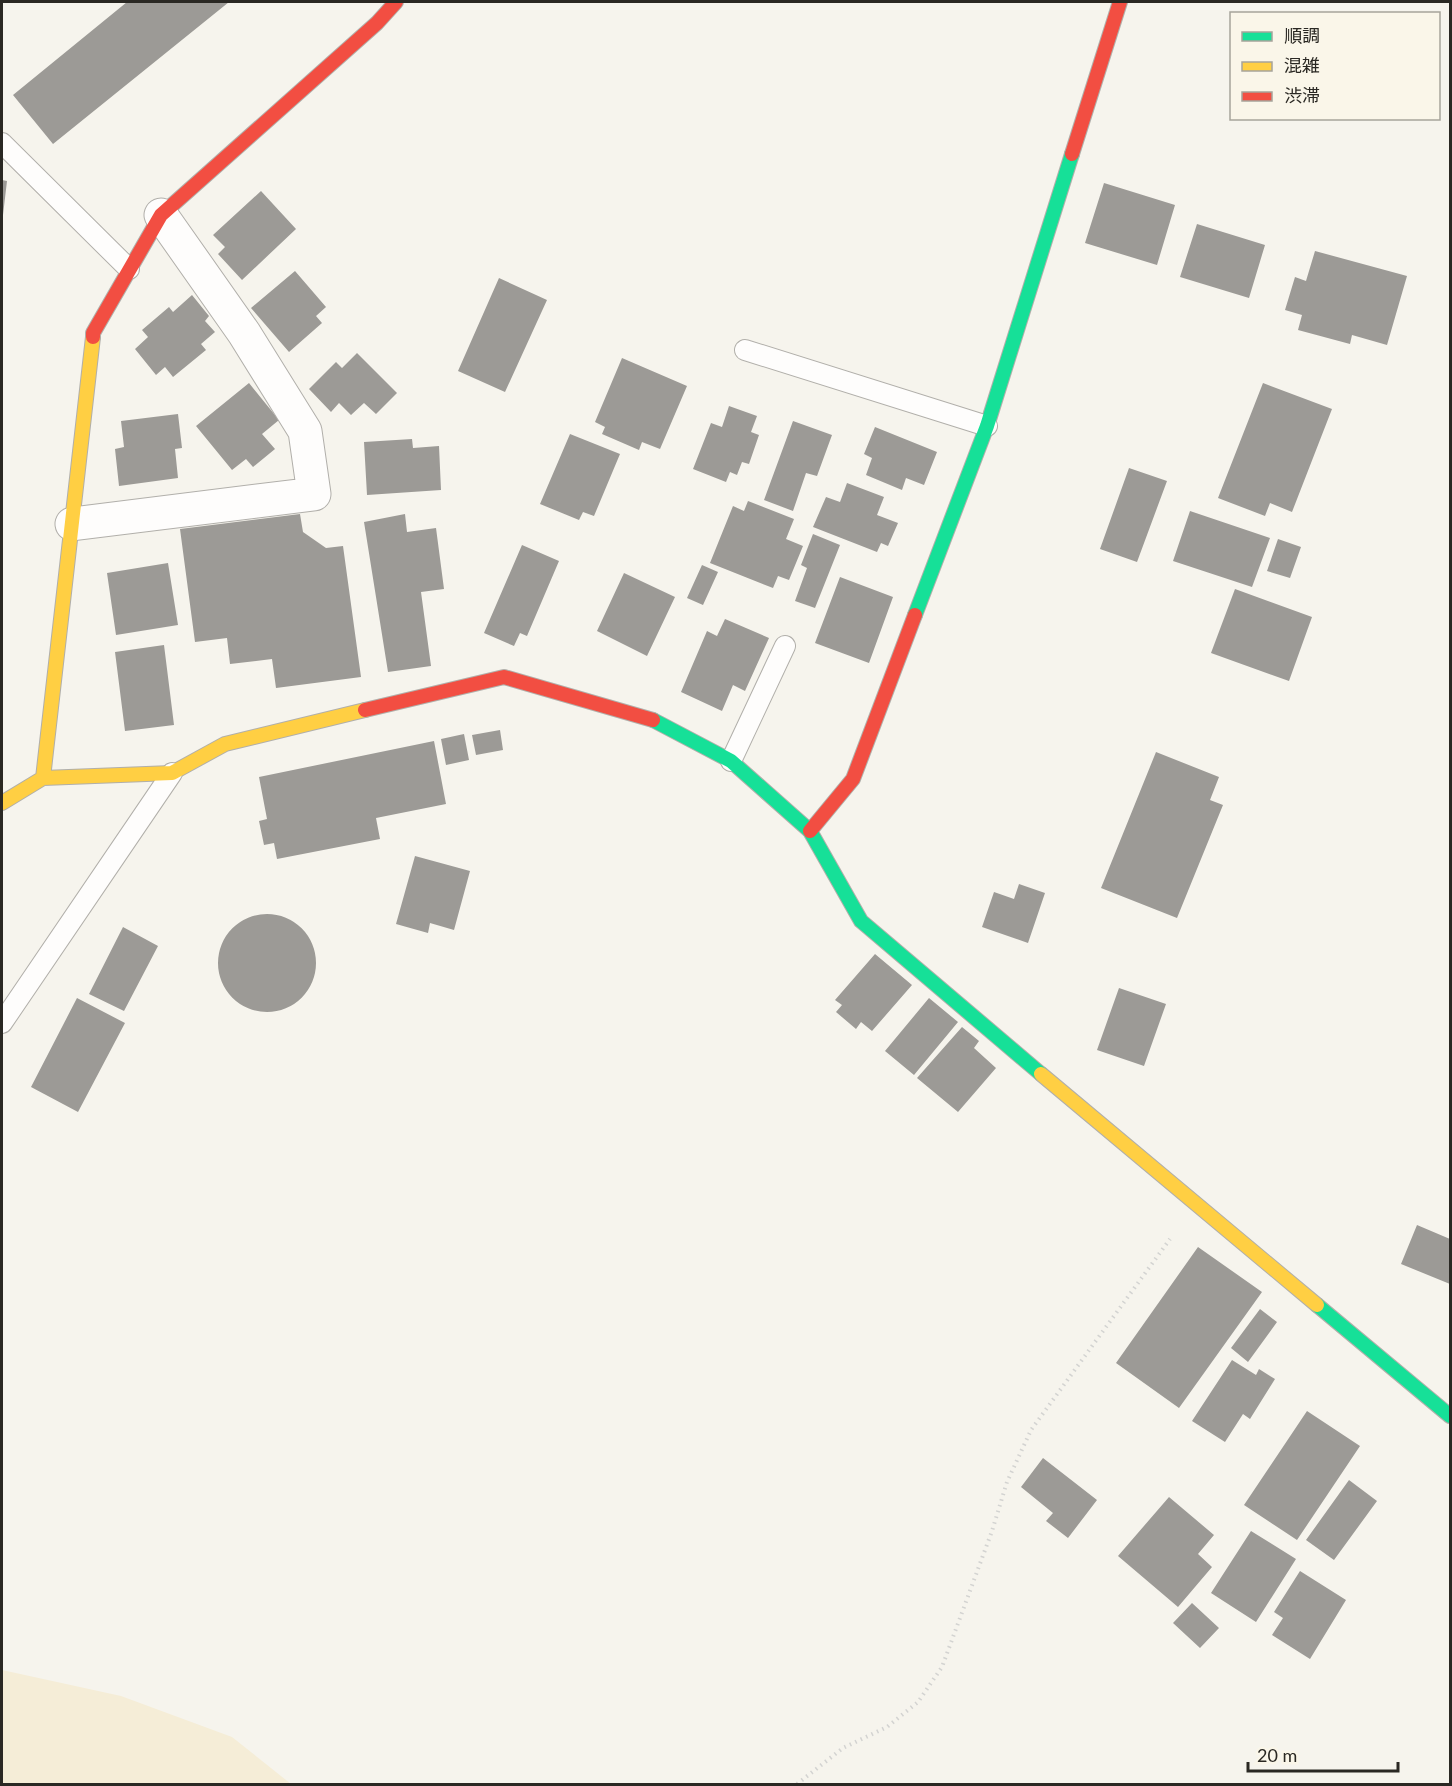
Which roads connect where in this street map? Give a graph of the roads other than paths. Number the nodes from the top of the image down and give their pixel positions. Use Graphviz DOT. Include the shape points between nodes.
graph roads {
  1 [pos="396,2"];
  2 [pos="1120,2"];
  3 [pos="2,143"];
  4 [pos="161,215"];
  5 [pos="129,270"];
  6 [pos="745,350"];
  7 [pos="987,426"];
  8 [pos="72,524"];
  9 [pos="785,646"];
  10 [pos="731,761"];
  11 [pos="172,773"];
  12 [pos="43,778"];
  13 [pos="2,803"];
  14 [pos="810,831"];
  15 [pos="2,1023"];
  16 [pos="1450,1416"];
  1 -- 4 [label="street"];
  2 -- 7 [label="street"];
  3 -- 5 [label="lane"];
  4 -- 5 [label="street"];
  4 -- 8 [label="street" via="244,333 305,431 314,494"];
  5 -- 8 [label="street" via="93,333"];
  6 -- 7 [label="lane"];
  7 -- 14 [label="street" via="853,779"];
  8 -- 12 [label="street"];
  9 -- 10 [label="lane"];
  10 -- 11 [label="street" via="647,717 504,677 225,744"];
  10 -- 14 [label="street"];
  11 -- 12 [label="street"];
  11 -- 15 [label="lane"];
  12 -- 13 [label="street"];
  14 -- 16 [label="street" via="861,921"];
}
